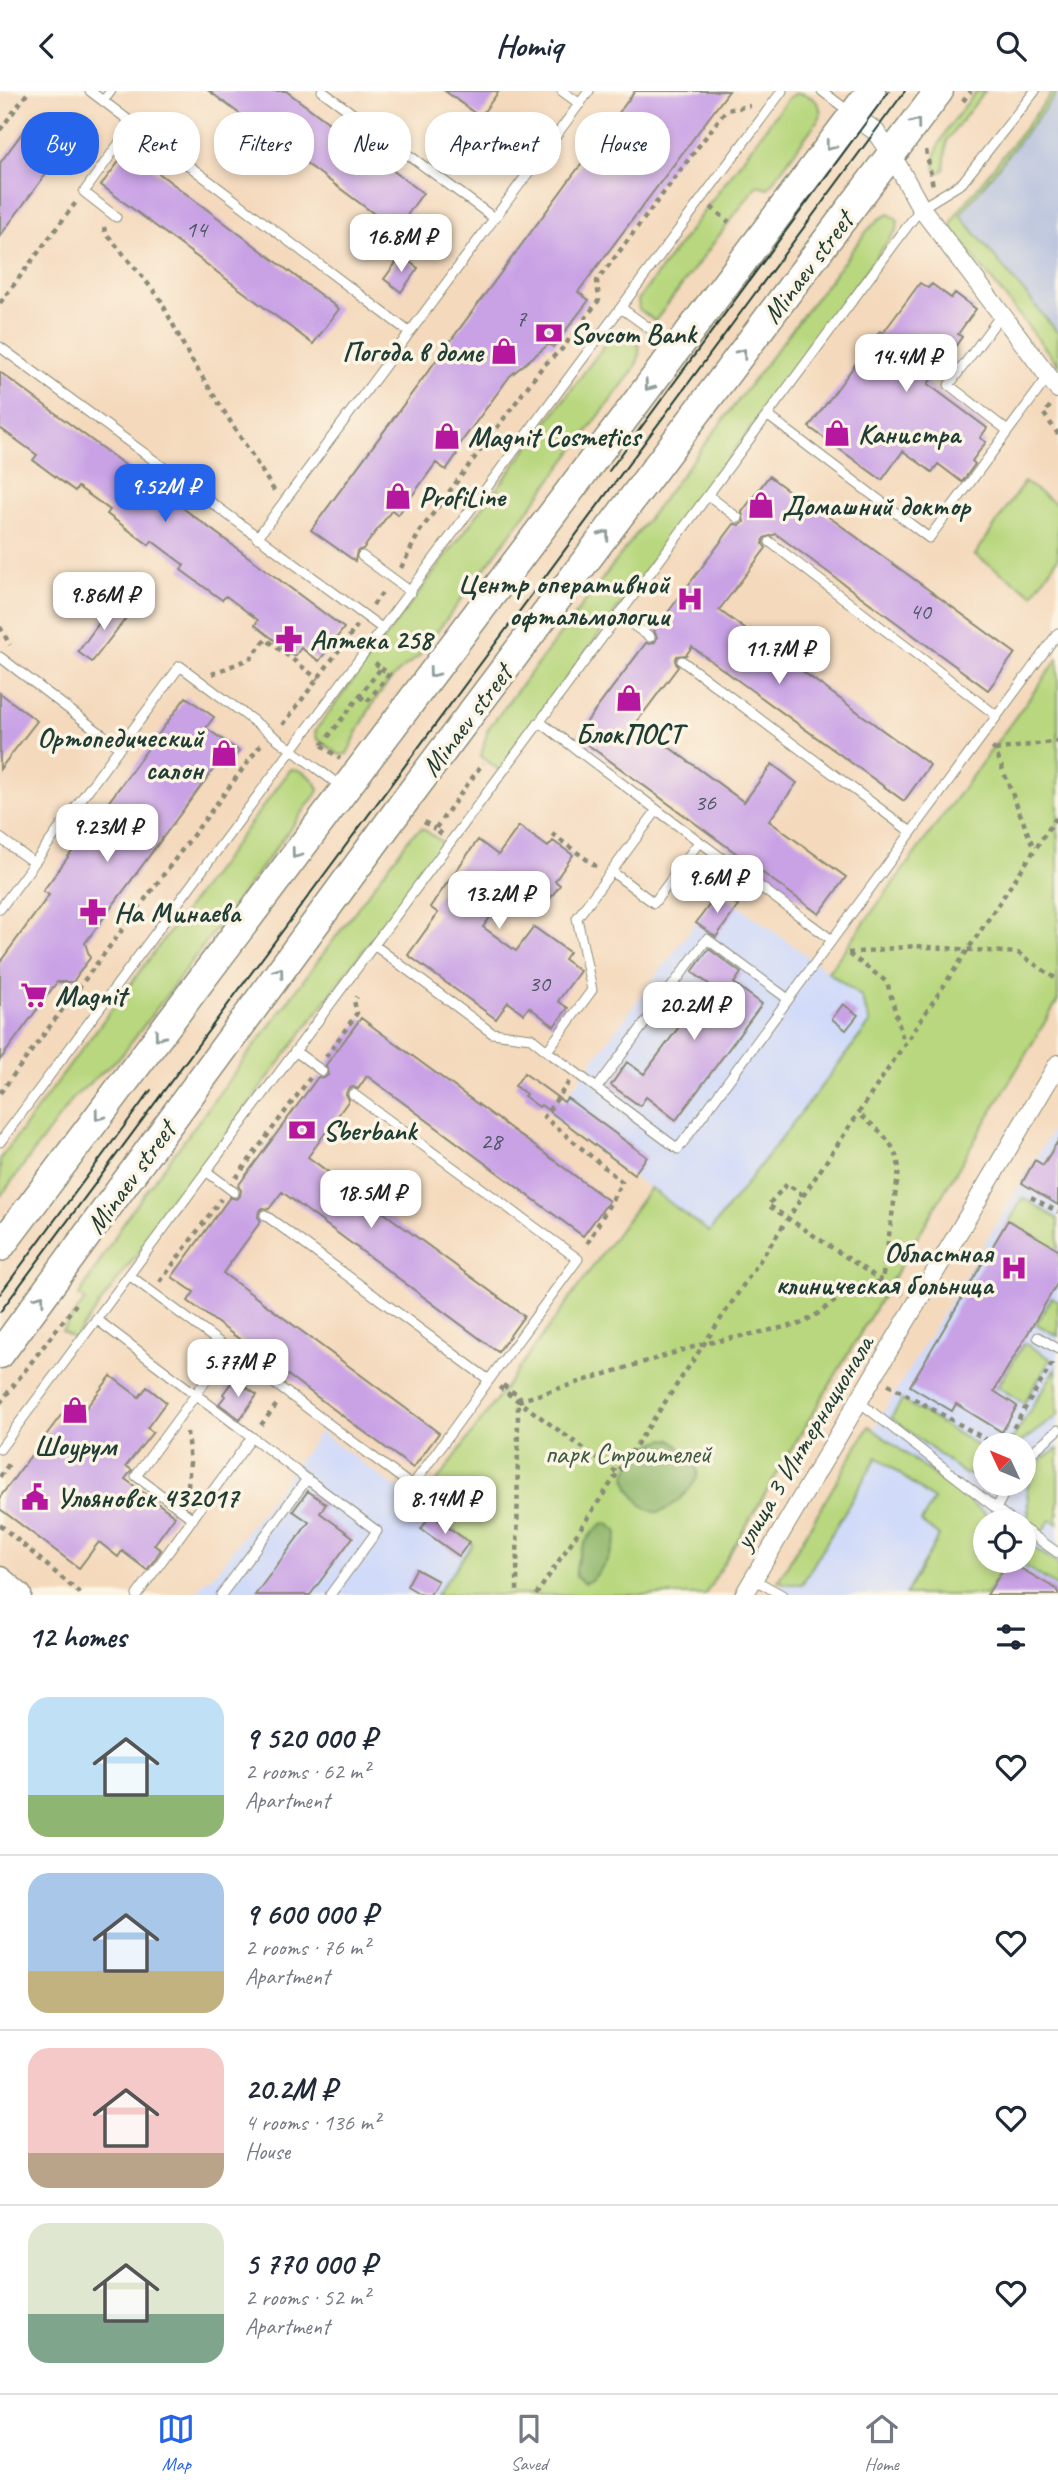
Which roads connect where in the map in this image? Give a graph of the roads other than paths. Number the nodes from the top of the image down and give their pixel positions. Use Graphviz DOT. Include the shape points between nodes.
graph roads {
  1 [pos="90,91"];
  2 [pos="111,91"];
  3 [pos="321,91"];
  4 [pos="562,91"];
  5 [pos="589,91"];
  6 [pos="782,91"];
  7 [pos="822,91"];
  8 [pos="871,91"];
  9 [pos="939,91"];
  10 [pos="1035,91"];
  11 [pos="103,101"];
  12 [pos="580,104"];
  13 [pos="117,112"];
  14 [pos="853,115"];
  15 [pos="113,152"];
  16 [pos="892,155"];
  17 [pos="200,174"];
  18 [pos="928,204"];
  19 [pos="116,217"];
  20 [pos="495,218"];
  21 [pos="621,308"];
  22 [pos="1001,315"];
  23 [pos="409,332"];
  24 [pos="0,347"];
  25 [pos="677,348"];
  26 [pos="1052,390"];
  27 [pos="768,415"];
  28 [pos="1008,431"];
  29 [pos="708,495"];
  30 [pos="738,518"];
  31 [pos="257,538"];
  32 [pos="770,542"];
  33 [pos="362,556"];
  34 [pos="411,592"];
  35 [pos="619,615"];
  36 [pos="383,629"];
  37 [pos="1058,633"];
  38 [pos="650,637"];
  39 [pos="0,657"];
  40 [pos="682,661"];
  41 [pos="997,716"];
  42 [pos="540,722"];
  43 [pos="120,748"];
  44 [pos="291,750"];
  45 [pos="345,790"];
  46 [pos="657,810"];
  47 [pos="911,832"];
  48 [pos="0,838"];
  49 [pos="699,842"];
  50 [pos="34,863"];
  51 [pos="610,873"];
  52 [pos="0,909"];
  53 [pos="832,940"];
  54 [pos="374,946"];
  55 [pos="788,999"];
  56 [pos="295,1051"];
  57 [pos="547,1051"];
  58 [pos="1058,1063"];
  59 [pos="320,1069"];
  60 [pos="597,1089"];
  61 [pos="354,1094"];
  62 [pos="0,1142"];
  63 [pos="206,1171"];
  64 [pos="231,1190"];
  65 [pos="265,1215"];
  66 [pos="0,1247"];
  67 [pos="129,1275"];
  68 [pos="96,1319"];
  69 [pos="1038,1337"];
  70 [pos="229,1349"];
  71 [pos="1058,1352"];
  72 [pos="0,1354"];
  73 [pos="491,1378"];
  74 [pos="196,1394"];
  75 [pos="858,1401"];
  76 [pos="1058,1430"];
  77 [pos="253,1437"];
  78 [pos="0,1449"];
  79 [pos="1036,1449"];
  80 [pos="307,1479"];
  81 [pos="1003,1496"];
  82 [pos="996,1509"];
  83 [pos="192,1519"];
  84 [pos="1036,1537"];
  85 [pos="1058,1553"];
  86 [pos="0,1579"];
  87 [pos="753,1579"];
  88 [pos="19,1595"];
  89 [pos="137,1595"];
  90 [pos="221,1595"];
  91 [pos="330,1595"];
  92 [pos="744,1595"];
  93 [pos="782,1595"];
  1 -- 11 [label="lane"];
  2 -- 11 [label="lane"];
  3 -- 20 [label="lane"];
  4 -- 12 [label="lane"];
  5 -- 12 [label="lane"];
  6 -- 21 [label="lane"];
  7 -- 14 [label="lane"];
  8 -- 14 [label="main road, Minaev street"];
  16 -- 9 [label="main road, Minaev street, one-way"];
  10 -- 18 [label="lane" via="962,183"];
  11 -- 13 [label="lane"];
  12 -- 20 [label="lane"];
  14 -- 16 [label="street" via="875,131"];
  14 -- 25 [label="main road, Minaev street, one-way"];
  15 -- 19 [label="lane" via="84,192"];
  16 -- 18 [label="street"];
  72 -- 16 [label="main road, Minaev street, one-way" via="409,796"];
  17 -- 23 [label="lane"];
  18 -- 22 [label="street"];
  18 -- 27 [label="lane"];
  20 -- 23 [label="lane"];
  21 -- 25 [label="lane"];
  21 -- 34 [label="lane"];
  22 -- 26 [label="street"];
  22 -- 28 [label="lane" via="949,385"];
  23 -- 31 [label="lane"];
  24 -- 31 [label="lane"];
  25 -- 45 [label="main road, Minaev street, one-way"];
  26 -- 28 [label="lane"];
  27 -- 28 [label="lane" via="929,538"];
  27 -- 29 [label="lane"];
  29 -- 30 [label="lane"];
  29 -- 35 [label="lane"];
  31 -- 36 [label="lane"];
  32 -- 41 [label="lane"];
  33 -- 34 [label="lane"];
  34 -- 36 [label="lane"];
  35 -- 38 [label="lane"];
  35 -- 42 [label="lane"];
  36 -- 44 [label="lane"];
  37 -- 41 [label="lane"];
  39 -- 43 [label="lane"];
  40 -- 47 [label="lane"];
  41 -- 47 [label="lane"];
  42 -- 46 [label="lane"];
  42 -- 54 [label="lane"];
  43 -- 44 [label="lane" via="180,666"];
  43 -- 50 [label="lane"];
  44 -- 45 [label="lane"];
  44 -- 62 [label="lane"];
  45 -- 66 [label="main road, Minaev street, one-way"];
  46 -- 49 [label="lane"];
  46 -- 51 [label="lane"];
  47 -- 53 [label="lane"];
  48 -- 50 [label="lane"];
  49 -- 51 [label="lane" via="654,903"];
  49 -- 53 [label="lane"];
  50 -- 52 [label="lane"];
  51 -- 57 [label="lane" via="577,918 592,990"];
  53 -- 55 [label="lane"];
  54 -- 56 [label="lane"];
  54 -- 57 [label="lane" via="492,1033 531,1038"];
  55 -- 60 [label="lane" via="708,939"];
  55 -- 60 [label="lane" via="678,1149"];
  56 -- 59 [label="lane"];
  56 -- 63 [label="lane"];
  57 -- 60 [label="lane"];
  58 -- 75 [label="street, улица 3 Интернационала"];
  61 -- 73 [label="lane" via="578,1259"];
  63 -- 64 [label="lane"];
  63 -- 67 [label="lane"];
  65 -- 73 [label="lane"];
  67 -- 68 [label="lane"];
  67 -- 70 [label="lane"];
  68 -- 74 [label="lane"];
  68 -- 78 [label="lane"];
  69 -- 71 [label="lane"];
  70 -- 73 [label="lane" via="412,1486"];
  70 -- 74 [label="lane"];
  74 -- 77 [label="lane"];
  74 -- 83 [label="lane" via="136,1476"];
  75 -- 82 [label="lane"];
  75 -- 87 [label="street, улица 3 Интернационала"];
  76 -- 79 [label="lane"];
  77 -- 80 [label="lane"];
  77 -- 83 [label="lane"];
  80 -- 90 [label="lane"];
  80 -- 91 [label="lane" via="377,1531"];
  81 -- 82 [label="lane"];
  83 -- 89 [label="lane"];
  84 -- 85 [label="lane"];
  86 -- 88 [label="main road"];
  87 -- 92 [label="street, улица 3 Интернационала"];
  87 -- 93 [label="lane"];
}
